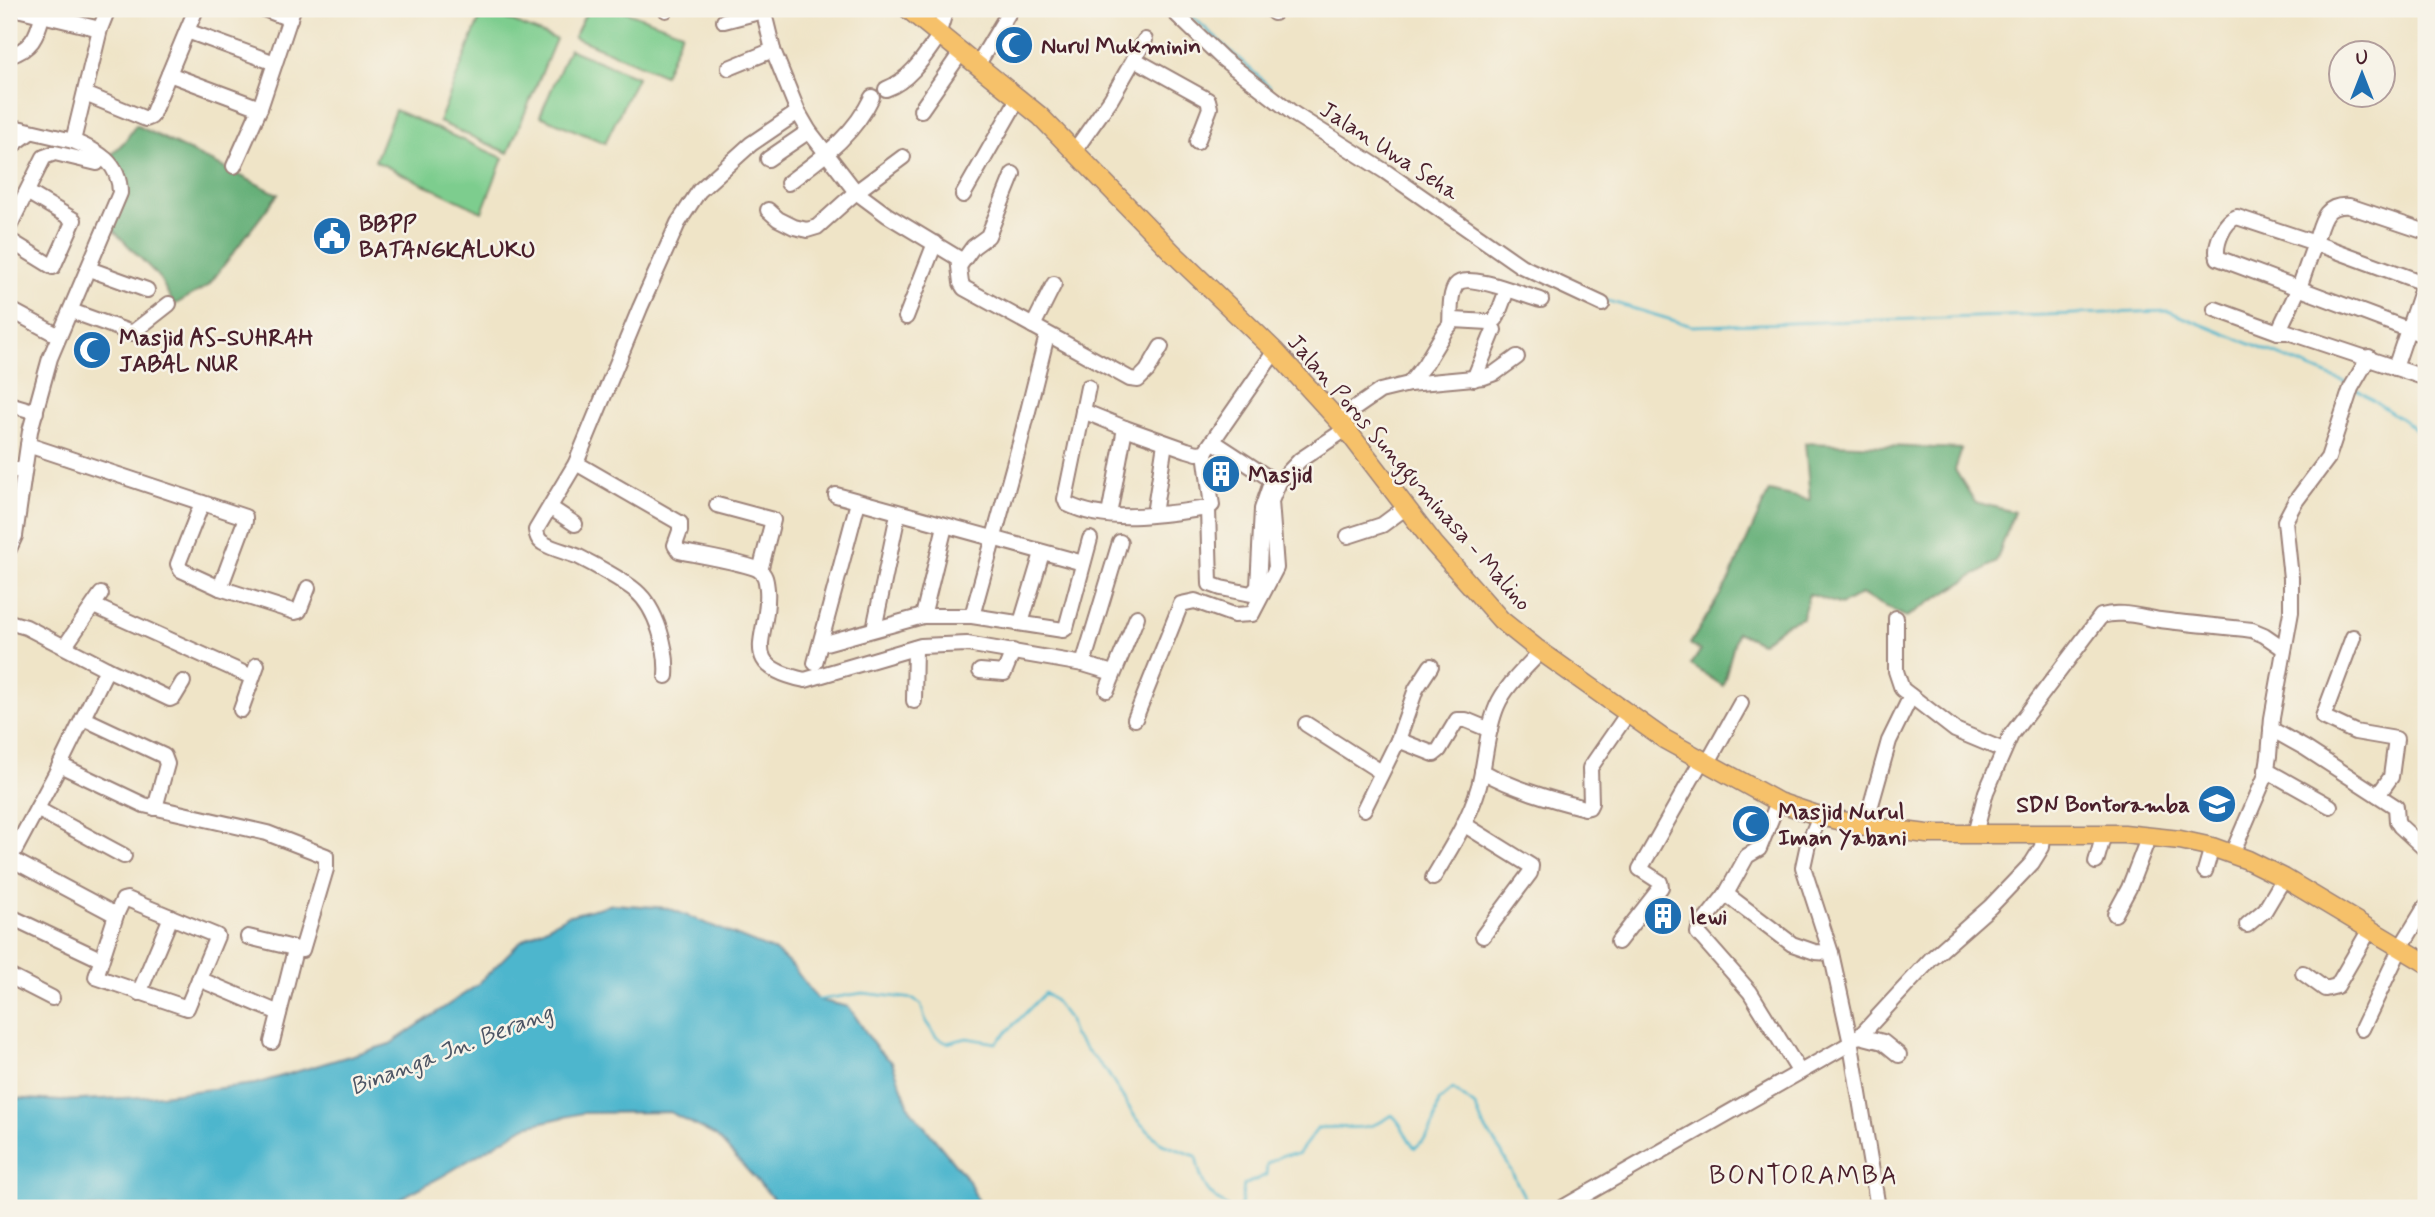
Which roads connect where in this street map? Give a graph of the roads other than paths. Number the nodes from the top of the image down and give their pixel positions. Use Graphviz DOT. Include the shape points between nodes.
graph roads {
  1 [pos="16,9"];
  2 [pos="108,9"];
  3 [pos="196,9"];
  4 [pos="264,9"];
  5 [pos="908,9"];
  6 [pos="946,9"];
  7 [pos="1011,9"];
  8 [pos="1171,9"];
  9 [pos="763,10"];
  10 [pos="39,13"];
  11 [pos="292,14"];
  12 [pos="724,20"];
  13 [pos="100,29"];
  14 [pos="187,31"];
  15 [pos="940,33"];
  16 [pos="1145,40"];
  17 [pos="772,50"];
  18 [pos="962,51"];
  19 [pos="9,56"];
  20 [pos="1134,59"];
  21 [pos="275,63"];
  22 [pos="978,64"];
  23 [pos="729,68"];
  24 [pos="169,74"];
  25 [pos="886,89"];
  26 [pos="85,94"];
  27 [pos="873,97"];
  28 [pos="1019,97"];
  29 [pos="260,108"];
  30 [pos="922,110"];
  31 [pos="798,112"];
  32 [pos="9,127"];
  33 [pos="809,131"];
  34 [pos="29,133"];
  35 [pos="73,141"];
  36 [pos="1197,142"];
  37 [pos="9,148"];
  38 [pos="1075,150"];
  39 [pos="827,153"];
  40 [pos="903,158"];
  41 [pos="768,159"];
  42 [pos="97,163"];
  43 [pos="234,166"];
  44 [pos="1013,174"];
  45 [pos="788,183"];
  46 [pos="27,192"];
  47 [pos="856,192"];
  48 [pos="964,195"];
  49 [pos="768,210"];
  50 [pos="9,228"];
  51 [pos="2426,232"];
  52 [pos="9,240"];
  53 [pos="934,243"];
  54 [pos="2315,243"];
  55 [pos="960,265"];
  56 [pos="89,269"];
  57 [pos="2425,280"];
  58 [pos="1054,284"];
  59 [pos="2299,288"];
  60 [pos="147,290"];
  61 [pos="1507,290"];
  62 [pos="1541,300"];
  63 [pos="169,304"];
  64 [pos="1602,304"];
  65 [pos="9,309"];
  66 [pos="2215,309"];
  67 [pos="71,311"];
  68 [pos="906,317"];
  69 [pos="1450,324"];
  70 [pos="1493,324"];
  71 [pos="1032,326"];
  72 [pos="2407,329"];
  73 [pos="2278,332"];
  74 [pos="1046,335"];
  75 [pos="60,336"];
  76 [pos="2426,336"];
  77 [pos="1161,347"];
  78 [pos="1275,351"];
  79 [pos="1517,357"];
  80 [pos="2369,358"];
  81 [pos="2395,368"];
  82 [pos="2426,378"];
  83 [pos="1474,379"];
  84 [pos="1409,384"];
  85 [pos="1088,387"];
  86 [pos="9,404"];
  87 [pos="1083,411"];
  88 [pos="36,412"];
  89 [pos="1342,425"];
  90 [pos="1125,428"];
  91 [pos="1165,443"];
  92 [pos="28,445"];
  93 [pos="1210,447"];
  94 [pos="576,463"];
  95 [pos="9,469"];
  96 [pos="24,471"];
  97 [pos="836,495"];
  98 [pos="858,502"];
  99 [pos="202,503"];
  100 [pos="717,505"];
  101 [pos="551,508"];
  102 [pos="1208,508"];
  103 [pos="1405,508"];
  104 [pos="898,514"];
  105 [pos="1154,514"];
  106 [pos="1109,516"];
  107 [pos="575,524"];
  108 [pos="945,526"];
  109 [pos="1348,536"];
  110 [pos="994,538"];
  111 [pos="1090,539"];
  112 [pos="1120,542"];
  113 [pos="9,549"];
  114 [pos="1042,553"];
  115 [pos="1083,563"];
  116 [pos="760,571"];
  117 [pos="220,588"];
  118 [pos="308,588"];
  119 [pos="9,610"];
  120 [pos="923,616"];
  121 [pos="972,616"];
  122 [pos="1137,617"];
  123 [pos="1896,618"];
  124 [pos="9,622"];
  125 [pos="1021,624"];
  126 [pos="26,627"];
  127 [pos="874,629"];
  128 [pos="2353,638"];
  129 [pos="821,644"];
  130 [pos="65,646"];
  131 [pos="2280,646"];
  132 [pos="915,648"];
  133 [pos="1013,651"];
  134 [pos="1541,651"];
  135 [pos="815,663"];
  136 [pos="1083,664"];
  137 [pos="1431,666"];
  138 [pos="107,669"];
  139 [pos="980,671"];
  140 [pos="1113,673"];
  141 [pos="666,676"];
  142 [pos="183,682"];
  143 [pos="1107,690"];
  144 [pos="1912,696"];
  145 [pos="914,701"];
  146 [pos="1741,703"];
  147 [pos="241,710"];
  148 [pos="1628,713"];
  149 [pos="83,718"];
  150 [pos="1135,719"];
  151 [pos="1306,724"];
  152 [pos="2271,729"];
  153 [pos="1490,730"];
  154 [pos="1398,740"];
  155 [pos="2003,750"];
  156 [pos="1705,762"];
  157 [pos="60,765"];
  158 [pos="2266,770"];
  159 [pos="1482,771"];
  160 [pos="1381,772"];
  161 [pos="2378,795"];
  162 [pos="1778,802"];
  163 [pos="2330,806"];
  164 [pos="155,808"];
  165 [pos="37,809"];
  166 [pos="1364,809"];
  167 [pos="1820,816"];
  168 [pos="1465,825"];
  169 [pos="1865,826"];
  170 [pos="1975,834"];
  171 [pos="2104,834"];
  172 [pos="2043,835"];
  173 [pos="2149,836"];
  174 [pos="2212,847"];
  175 [pos="2426,850"];
  176 [pos="2232,854"];
  177 [pos="124,856"];
  178 [pos="9,859"];
  179 [pos="2096,862"];
  180 [pos="2205,871"];
  181 [pos="1433,878"];
  182 [pos="2284,878"];
  183 [pos="1726,894"];
  184 [pos="2426,906"];
  185 [pos="2115,914"];
  186 [pos="116,915"];
  187 [pos="9,916"];
  188 [pos="171,917"];
  189 [pos="2248,925"];
  190 [pos="2370,929"];
  191 [pos="1483,936"];
  192 [pos="248,937"];
  193 [pos="1618,942"];
  194 [pos="2401,947"];
  195 [pos="295,950"];
  196 [pos="1824,953"];
  197 [pos="100,960"];
  198 [pos="2426,963"];
  199 [pos="2303,973"];
  200 [pos="9,976"];
  201 [pos="199,979"];
  202 [pos="139,993"];
  203 [pos="52,998"];
  204 [pos="279,1013"];
  205 [pos="2362,1029"];
  206 [pos="1854,1039"];
  207 [pos="272,1042"];
  208 [pos="1899,1055"];
  209 [pos="1799,1071"];
  210 [pos="1562,1208"];
  211 [pos="1878,1208"];
  1 -- 10 [label="street"];
  2 -- 13 [label="street"];
  3 -- 14 [label="street"];
  4 -- 11 [label="street"];
  5 -- 15 [label="main road, Jalan Poros Sungguminasa - Malino"];
  6 -- 15 [label="street"];
  7 -- 22 [label="street"];
  8 -- 64 [label="street, Jalan Uwa Seha" via="1223,58 1307,123 1521,266"];
  9 -- 12 [label="street"];
  9 -- 17 [label="street"];
  10 -- 13 [label="street"];
  10 -- 19 [label="street" via="34,42"];
  11 -- 21 [label="street"];
  13 -- 26 [label="street"];
  14 -- 21 [label="street"];
  14 -- 24 [label="street"];
  15 -- 18 [label="main road, Jalan Poros Sungguminasa - Malino"];
  15 -- 25 [label="street" via="920,62"];
  16 -- 20 [label="street"];
  17 -- 23 [label="street"];
  17 -- 31 [label="street"];
  18 -- 22 [label="main road, Jalan Poros Sungguminasa - Malino"];
  18 -- 30 [label="street"];
  20 -- 36 [label="street" via="1209,100"];
  20 -- 38 [label="street"];
  21 -- 29 [label="street"];
  22 -- 28 [label="main road, Jalan Poros Sungguminasa - Malino"];
  24 -- 26 [label="street" via="147,119"];
  24 -- 29 [label="street"];
  26 -- 35 [label="street"];
  27 -- 39 [label="street" via="856,127"];
  28 -- 38 [label="main road, Jalan Poros Sungguminasa - Malino"];
  28 -- 48 [label="street"];
  29 -- 43 [label="street"];
  31 -- 33 [label="street"];
  31 -- 94 [label="street" via="766,132 699,191 678,223"];
  32 -- 34 [label="street"];
  33 -- 39 [label="street"];
  33 -- 41 [label="street"];
  34 -- 35 [label="street"];
  34 -- 37 [label="street"];
  35 -- 56 [label="street" via="101,155 120,178 120,193"];
  38 -- 78 [label="main road, Jalan Poros Sungguminasa - Malino"];
  39 -- 45 [label="street"];
  39 -- 47 [label="street"];
  40 -- 47 [label="street"];
  42 -- 46 [label="street" via="49,153"];
  44 -- 55 [label="street" via="988,236"];
  46 -- 50 [label="street"];
  46 -- 52 [label="street" via="74,220 53,267"];
  47 -- 49 [label="street" via="812,229 794,227"];
  47 -- 53 [label="street"];
  51 -- 54 [label="street" via="2340,205 2327,212"];
  53 -- 55 [label="street" via="958,258"];
  53 -- 68 [label="street"];
  54 -- 57 [label="street"];
  54 -- 59 [label="street"];
  54 -- 59 [label="street" via="2237,217 2226,224 2218,258"];
  55 -- 71 [label="street" via="964,288"];
  56 -- 60 [label="street"];
  56 -- 67 [label="street"];
  57 -- 72 [label="street"];
  58 -- 71 [label="street"];
  59 -- 72 [label="street"];
  59 -- 73 [label="street"];
  61 -- 62 [label="street"];
  61 -- 69 [label="street" via="1478,280 1457,282"];
  61 -- 70 [label="street"];
  63 -- 67 [label="street" via="132,333"];
  65 -- 75 [label="street"];
  66 -- 73 [label="street"];
  67 -- 75 [label="street"];
  69 -- 70 [label="street" via="1454,320"];
  69 -- 84 [label="street"];
  70 -- 83 [label="street"];
  71 -- 74 [label="street"];
  72 -- 76 [label="street"];
  72 -- 81 [label="street"];
  73 -- 80 [label="street"];
  74 -- 77 [label="street" via="1138,380"];
  74 -- 110 [label="street"];
  75 -- 88 [label="street"];
  78 -- 89 [label="main road, Jalan Poros Sungguminasa - Malino"];
  78 -- 93 [label="street"];
  79 -- 83 [label="street" via="1495,373"];
  80 -- 81 [label="street"];
  80 -- 152 [label="street" via="2354,382 2328,458 2285,521 2291,612"];
  81 -- 82 [label="street"];
  83 -- 84 [label="street"];
  84 -- 89 [label="street" via="1380,391"];
  85 -- 87 [label="street"];
  86 -- 88 [label="street"];
  87 -- 90 [label="street"];
  87 -- 106 [label="street" via="1065,499 1075,508"];
  88 -- 92 [label="street"];
  89 -- 103 [label="main road, Jalan Poros Sungguminasa - Malino"];
  89 -- 150 [label="street" via="1279,482 1270,501 1276,568 1252,614 1234,615 1202,602 1181,604"];
  90 -- 91 [label="street"];
  90 -- 106 [label="street"];
  91 -- 93 [label="street" via="1197,453"];
  91 -- 105 [label="street"];
  92 -- 96 [label="street"];
  92 -- 99 [label="street"];
  93 -- 102 [label="street" via="1212,505"];
  93 -- 102 [label="street" via="1272,480 1262,509 1258,587 1251,594 1210,584"];
  94 -- 101 [label="street"];
  94 -- 116 [label="street" via="680,523 675,545 679,551"];
  95 -- 96 [label="street"];
  96 -- 113 [label="street"];
  97 -- 98 [label="street"];
  98 -- 104 [label="street"];
  98 -- 129 [label="street"];
  99 -- 117 [label="street" via="179,568"];
  99 -- 117 [label="street" via="246,518"];
  100 -- 116 [label="street" via="772,518"];
  101 -- 107 [label="street"];
  101 -- 141 [label="street" via="536,530 538,539 636,590 663,639"];
  102 -- 105 [label="street"];
  103 -- 109 [label="street" via="1382,525"];
  103 -- 134 [label="main road, Jalan Poros Sungguminasa - Malino" via="1480,598"];
  104 -- 108 [label="street"];
  104 -- 127 [label="street"];
  105 -- 106 [label="street"];
  108 -- 110 [label="street"];
  108 -- 120 [label="street"];
  110 -- 114 [label="street"];
  110 -- 121 [label="street"];
  111 -- 115 [label="street"];
  112 -- 136 [label="street"];
  114 -- 115 [label="street"];
  114 -- 125 [label="street"];
  115 -- 125 [label="street" via="1066,628 1059,631"];
  116 -- 132 [label="street" via="766,579 768,601 761,656 772,669 805,680"];
  117 -- 118 [label="street" via="297,612"];
  119 -- 126 [label="street"];
  120 -- 121 [label="street"];
  120 -- 127 [label="street"];
  121 -- 125 [label="street"];
  122 -- 140 [label="street"];
  123 -- 144 [label="street" via="1898,681"];
  124 -- 126 [label="street"];
  126 -- 130 [label="street"];
  127 -- 129 [label="street"];
  128 -- 161 [label="street" via="2323,716 2355,732 2396,739 2391,777"];
  129 -- 135 [label="street"];
  130 -- 138 [label="street"];
  130 -- 147 [label="street" via="98,600 254,671"];
  131 -- 155 [label="street" via="2252,630 2113,612 2101,616"];
  132 -- 133 [label="street" via="967,644"];
  132 -- 145 [label="street"];
  133 -- 136 [label="street"];
  133 -- 139 [label="street" via="1004,673"];
  134 -- 148 [label="main road, Jalan Poros Sungguminasa - Malino"];
  134 -- 153 [label="street" via="1505,692"];
  136 -- 140 [label="street"];
  137 -- 154 [label="street" via="1416,689"];
  138 -- 142 [label="street" via="170,699"];
  138 -- 149 [label="street"];
  140 -- 143 [label="street"];
  144 -- 155 [label="street" via="1955,730"];
  144 -- 169 [label="street" via="1889,741"];
  146 -- 156 [label="street"];
  148 -- 156 [label="main road, Jalan Poros Sungguminasa - Malino"];
  148 -- 159 [label="street" via="1590,768 1589,807 1545,797"];
  149 -- 157 [label="street"];
  149 -- 164 [label="street" via="164,756 167,764"];
  151 -- 160 [label="street"];
  152 -- 158 [label="street"];
  152 -- 161 [label="street"];
  153 -- 154 [label="street" via="1457,720 1434,754"];
  153 -- 159 [label="street"];
  154 -- 160 [label="street"];
  155 -- 170 [label="street"];
  156 -- 162 [label="main road, Jalan Poros Sungguminasa - Malino"];
  156 -- 193 [label="street" via="1641,868 1661,887"];
  157 -- 164 [label="street"];
  157 -- 165 [label="street"];
  158 -- 163 [label="street"];
  158 -- 176 [label="street"];
  159 -- 168 [label="street"];
  160 -- 166 [label="street"];
  161 -- 175 [label="street" via="2396,807 2400,826"];
  162 -- 167 [label="main road, Jalan Poros Sungguminasa - Malino"];
  162 -- 183 [label="street" via="1759,849 1747,856"];
  164 -- 195 [label="street" via="267,833 326,856 303,948"];
  165 -- 177 [label="street"];
  165 -- 178 [label="street"];
  167 -- 169 [label="main road, Jalan Poros Sungguminasa - Malino"];
  167 -- 196 [label="street" via="1803,867"];
  168 -- 181 [label="street"];
  168 -- 191 [label="street" via="1531,866"];
  169 -- 170 [label="main road, Jalan Poros Sungguminasa - Malino"];
  170 -- 172 [label="main road, Jalan Poros Sungguminasa - Malino"];
  171 -- 172 [label="main road, Jalan Poros Sungguminasa - Malino"];
  171 -- 173 [label="main road, Jalan Poros Sungguminasa - Malino"];
  171 -- 179 [label="street"];
  172 -- 206 [label="street" via="2032,863"];
  173 -- 174 [label="main road, Jalan Poros Sungguminasa - Malino"];
  173 -- 185 [label="street"];
  174 -- 176 [label="main road, Jalan Poros Sungguminasa - Malino"];
  174 -- 180 [label="street"];
  176 -- 182 [label="main road, Jalan Poros Sungguminasa - Malino"];
  178 -- 186 [label="street"];
  182 -- 189 [label="street" via="2265,910"];
  182 -- 190 [label="main road, Jalan Poros Sungguminasa - Malino"];
  183 -- 196 [label="street" via="1786,940"];
  183 -- 209 [label="street" via="1698,933 1750,992"];
  184 -- 194 [label="street"];
  186 -- 188 [label="street" via="127,899"];
  186 -- 197 [label="street"];
  187 -- 197 [label="street"];
  188 -- 201 [label="street" via="217,936"];
  188 -- 202 [label="street"];
  190 -- 194 [label="main road, Jalan Poros Sungguminasa - Malino"];
  190 -- 199 [label="street" via="2337,986 2325,989"];
  192 -- 195 [label="street"];
  194 -- 198 [label="main road, Jalan Poros Sungguminasa - Malino"];
  194 -- 205 [label="street"];
  195 -- 204 [label="street"];
  196 -- 206 [label="street"];
  197 -- 202 [label="street" via="96,977"];
  200 -- 203 [label="street"];
  201 -- 202 [label="street" via="187,1008"];
  201 -- 204 [label="street"];
  204 -- 207 [label="street"];
  206 -- 208 [label="street" via="1883,1042"];
  206 -- 209 [label="street"];
  206 -- 211 [label="street"];
  209 -- 210 [label="street"];
}
